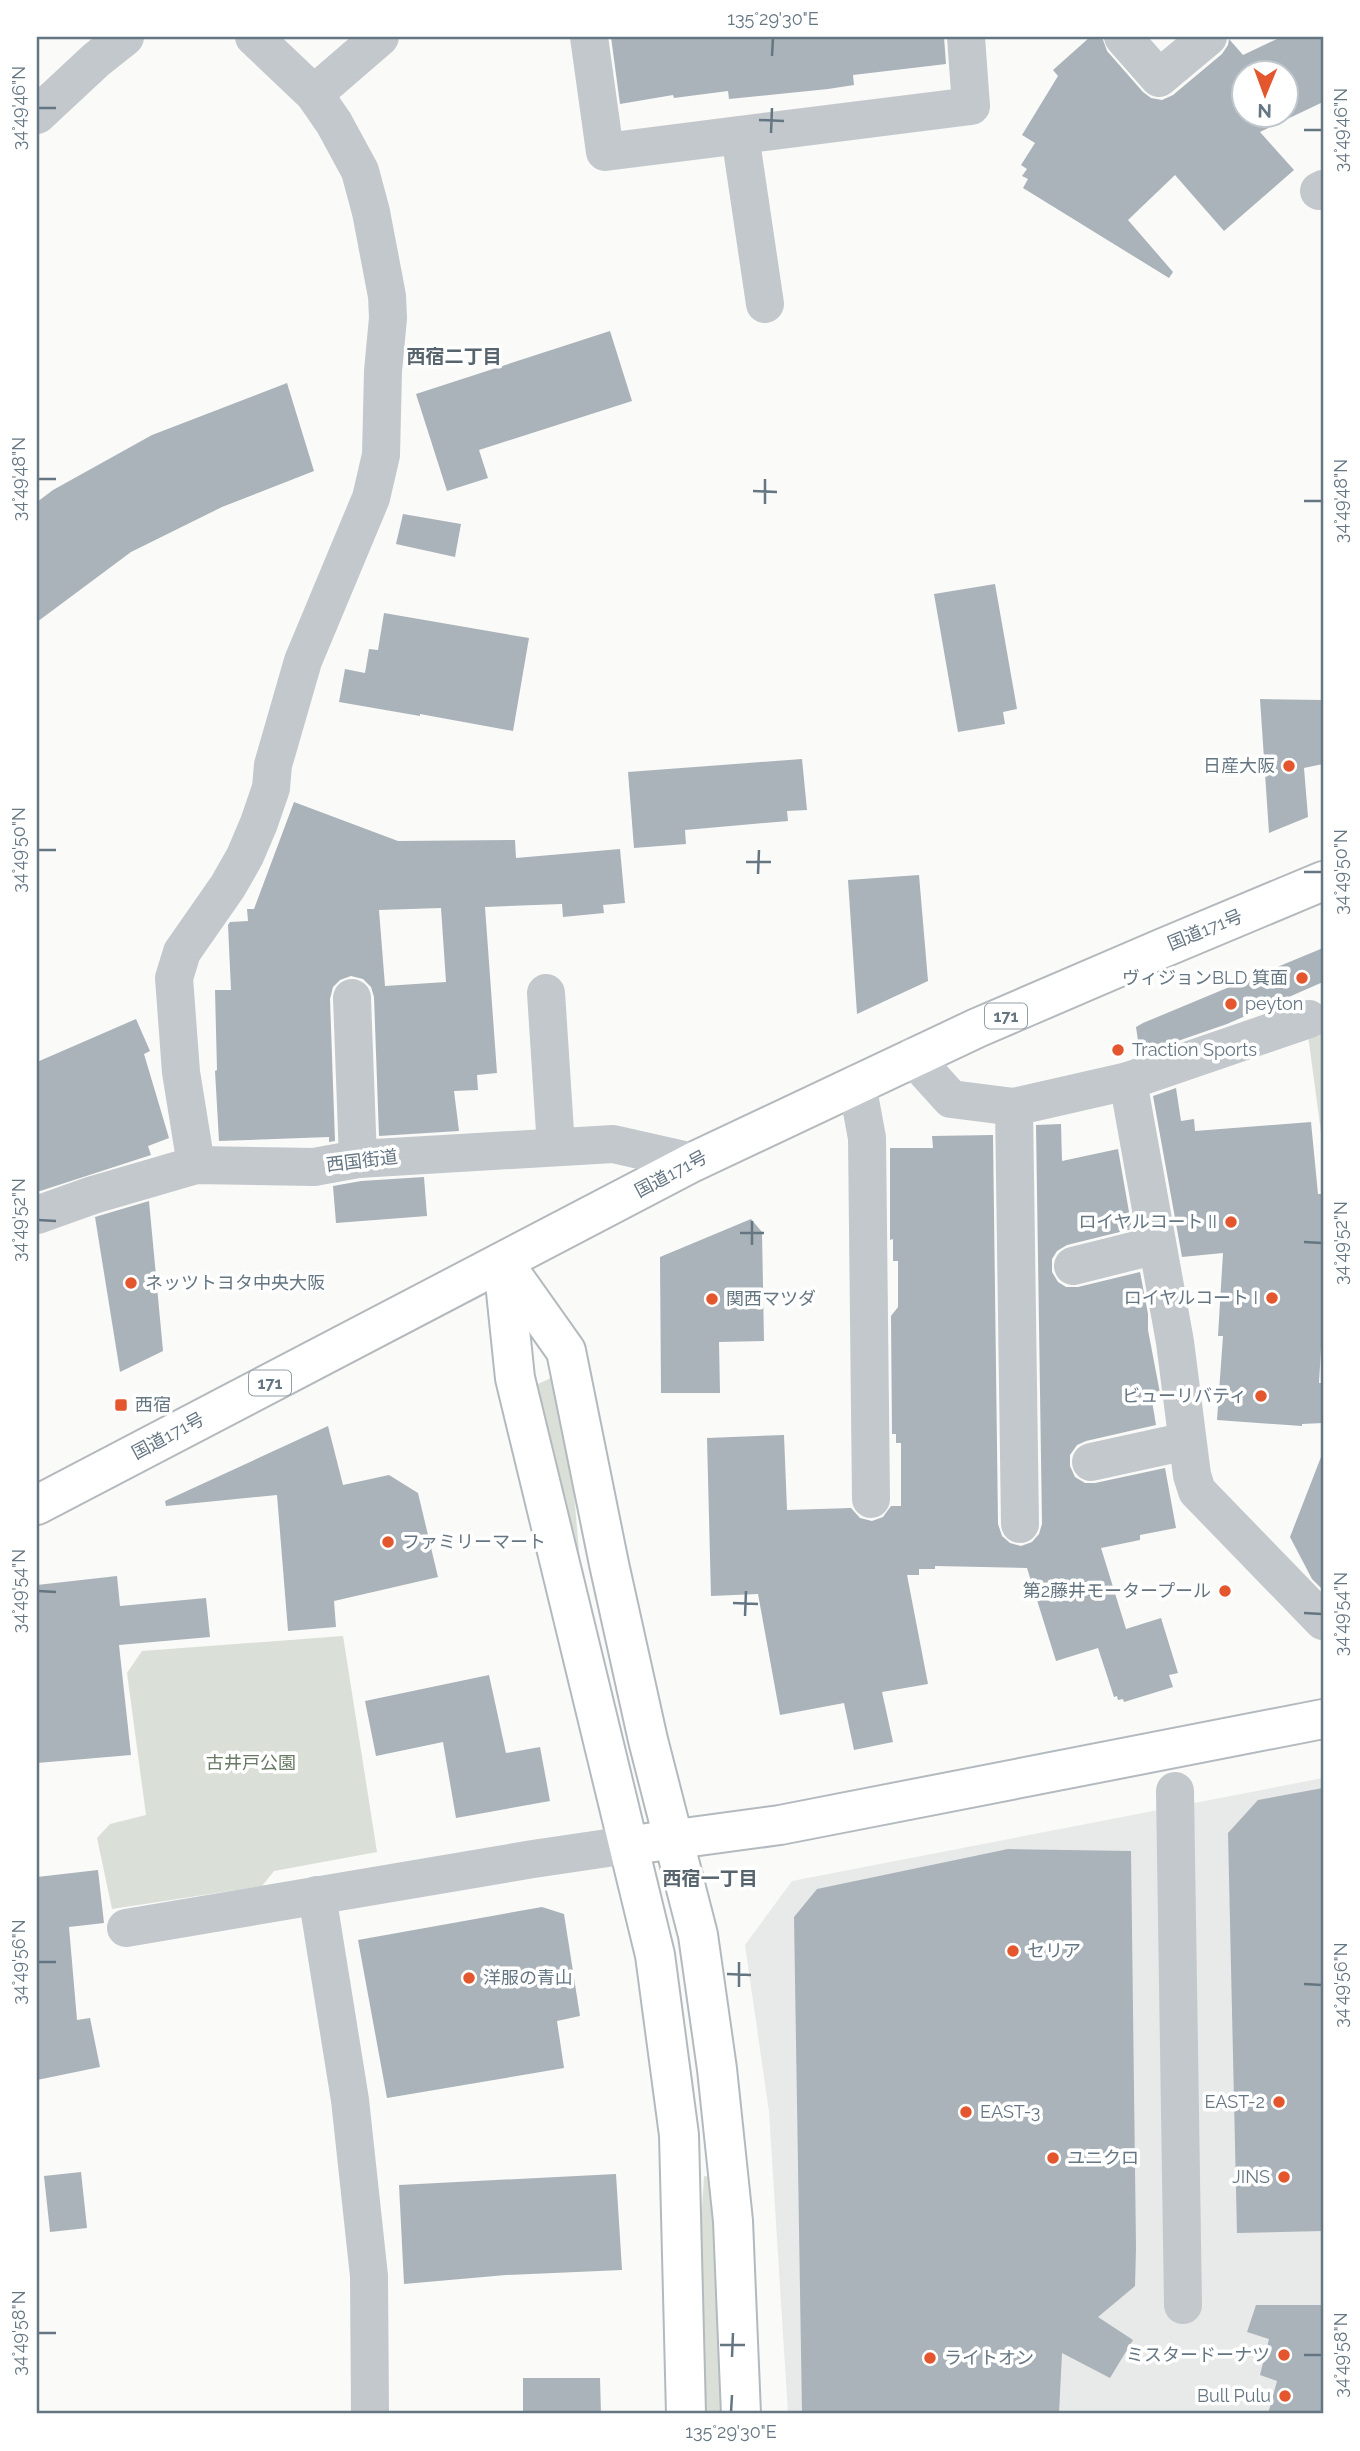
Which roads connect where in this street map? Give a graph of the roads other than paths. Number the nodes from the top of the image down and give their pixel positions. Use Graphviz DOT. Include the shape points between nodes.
graph roads {
  1 [pos="125,37"];
  2 [pos="254,37"];
  3 [pos="380,37"];
  4 [pos="589,37"];
  5 [pos="966,37"];
  6 [pos="1124,37"];
  7 [pos="1208,37"];
  8 [pos="314,94"];
  9 [pos="37,115"];
  10 [pos="740,135"];
  11 [pos="765,304"];
  12 [pos="1323,881"];
  13 [pos="546,993"];
  14 [pos="352,998"];
  15 [pos="1309,1019"];
  16 [pos="913,1057"];
  17 [pos="1128,1081"];
  18 [pos="857,1084"];
  19 [pos="1014,1107"];
  20 [pos="556,1147"];
  21 [pos="358,1159"];
  22 [pos="693,1162"];
  23 [pos="196,1165"];
  24 [pos="37,1215"];
  25 [pos="1157,1245"];
  26 [pos="503,1262"];
  27 [pos="1073,1266"];
  28 [pos="1187,1441"];
  29 [pos="1091,1462"];
  30 [pos="871,1499"];
  31 [pos="37,1506"];
  32 [pos="1020,1524"];
  33 [pos="1317,1606"];
  34 [pos="1323,1719"];
  35 [pos="1175,1791"];
  36 [pos="673,1840"];
  37 [pos="628,1846"];
  38 [pos="317,1895"];
  39 [pos="126,1927"];
  40 [pos="1183,2305"];
  41 [pos="370,2414"];
  42 [pos="686,2414"];
  43 [pos="741,2414"];
  1 -- 9 [label="street"];
  2 -- 8 [label="street"];
  3 -- 8 [label="street"];
  4 -- 10 [label="street" via="605,152"];
  5 -- 10 [label="street" via="971,106"];
  6 -- 7 [label="street" via="1159,78"];
  8 -- 23 [label="street" via="360,171 387,296 380,454 366,510 303,661 259,823 234,875 177,966 181,1072"];
  10 -- 11 [label="street"];
  12 -- 16 [label="main road, 国道171号 / 171"];
  13 -- 20 [label="street"];
  14 -- 21 [label="street"];
  15 -- 17 [label="street"];
  16 -- 18 [label="main road, 国道171号 / 171"];
  16 -- 19 [label="street" via="951,1099"];
  17 -- 19 [label="street"];
  17 -- 25 [label="street"];
  18 -- 22 [label="main road, 国道171号 / 171"];
  18 -- 30 [label="street" via="867,1138"];
  19 -- 32 [label="street"];
  20 -- 21 [label="street, 西国街道"];
  20 -- 22 [label="street, 西国街道" via="613,1144"];
  21 -- 23 [label="street, 西国街道" via="314,1167"];
  22 -- 26 [label="main road, 国道171号 / 171"];
  23 -- 24 [label="street, 西国街道"];
  25 -- 27 [label="street"];
  25 -- 28 [label="street"];
  26 -- 31 [label="main road, 国道171号 / 171"];
  26 -- 36 [label="main road" via="566,1351 609,1564"];
  26 -- 37 [label="main road" via="515,1378"];
  28 -- 29 [label="street"];
  28 -- 33 [label="street" via="1197,1491"];
  34 -- 36 [label="main road" via="780,1825"];
  35 -- 40 [label="street"];
  36 -- 37 [label="main road"];
  36 -- 43 [label="main road" via="698,1936 717,2069 733,2221"];
  37 -- 38 [label="street"];
  37 -- 42 [label="main road" via="655,1955 679,2136"];
  38 -- 39 [label="street"];
  38 -- 41 [label="street" via="350,2100 369,2276"];
}
